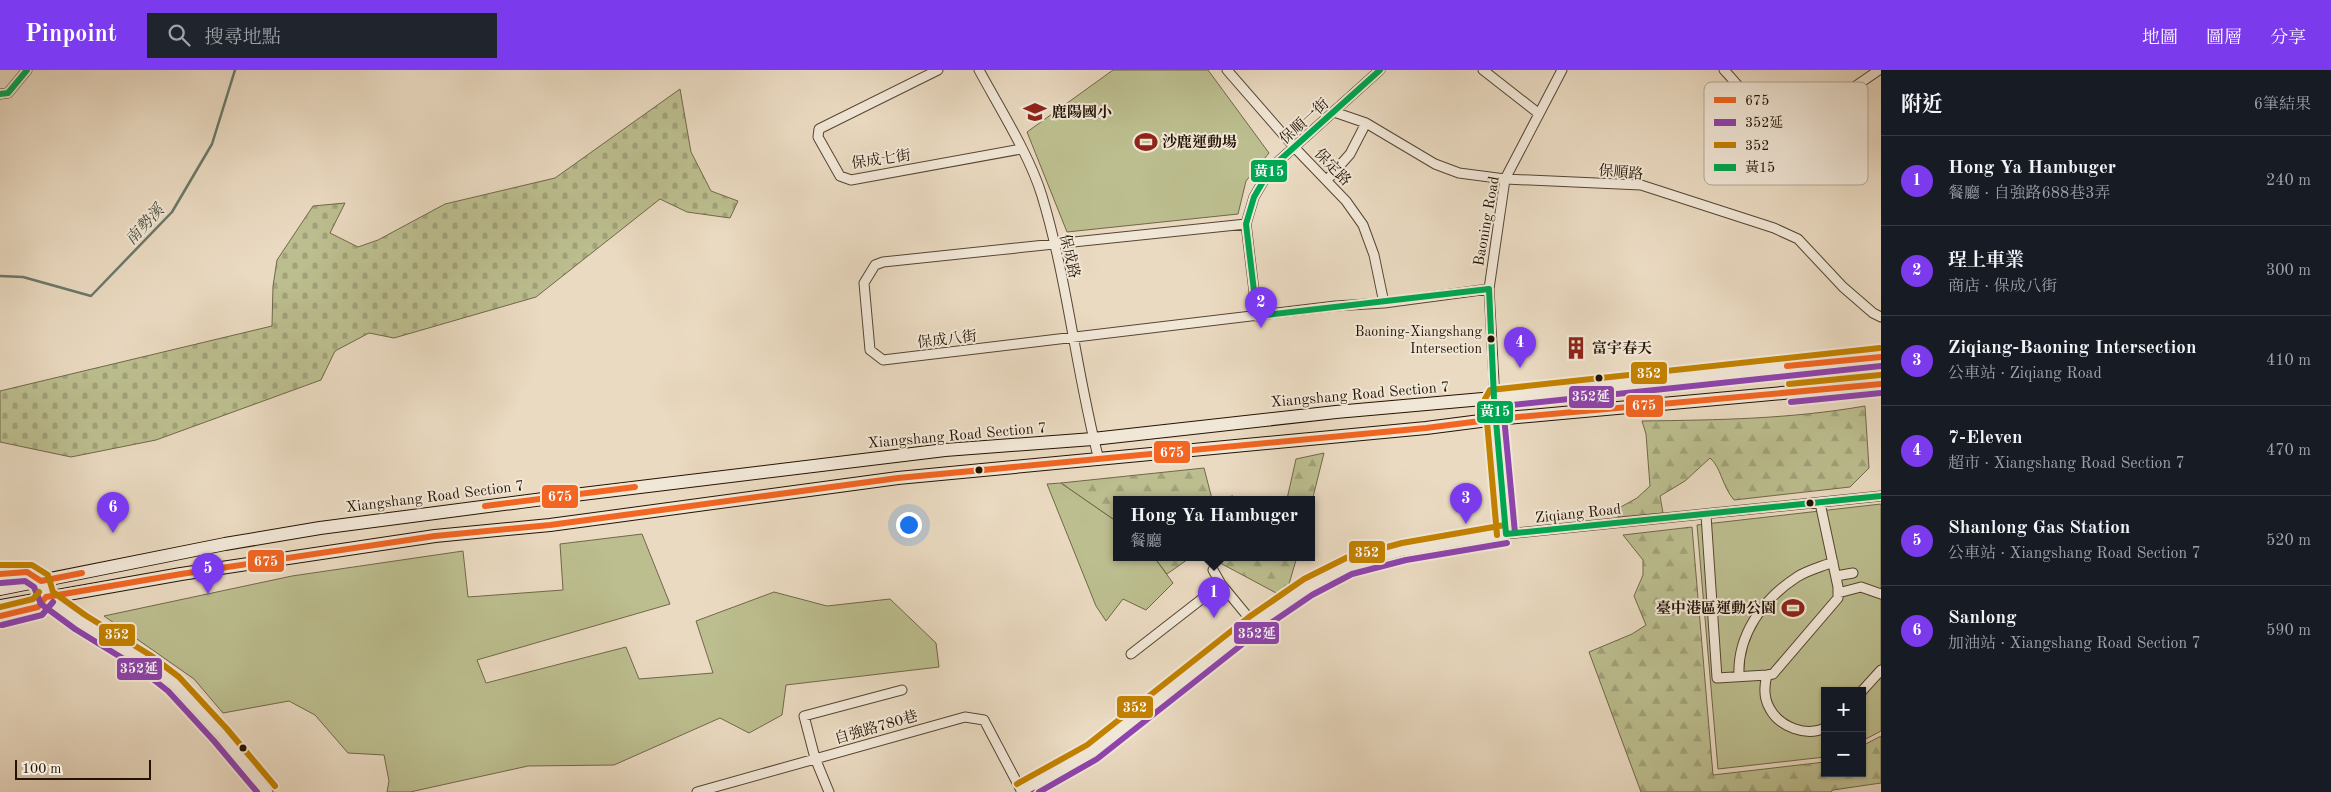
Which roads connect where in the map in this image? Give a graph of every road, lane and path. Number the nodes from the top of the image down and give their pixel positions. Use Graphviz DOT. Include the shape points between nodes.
graph roads {
  1 [pos="27,70"];
  2 [pos="938,70"];
  3 [pos="979,70"];
  4 [pos="1227,70"];
  5 [pos="1380,70"];
  6 [pos="1483,70"];
  7 [pos="1562,70"];
  8 [pos="1724,70"];
  9 [pos="1879,70"];
  10 [pos="1735,82"];
  11 [pos="1862,82"];
  12 [pos="0,94"];
  13 [pos="1334,112"];
  14 [pos="1538,113"];
  15 [pos="1366,123"];
  16 [pos="1295,148"];
  17 [pos="1021,149"];
  18 [pos="1505,179"];
  19 [pos="1327,180"];
  20 [pos="1246,224"];
  21 [pos="1054,243"];
  22 [pos="1489,289"];
  23 [pos="1384,303"];
  24 [pos="1257,316"];
  25 [pos="1881,317"];
  26 [pos="1074,338"];
  27 [pos="1881,357"];
  28 [pos="1881,384"];
  29 [pos="1494,398"];
  30 [pos="1496,419"];
  31 [pos="1094,439"];
  32 [pos="1099,460"];
  33 [pos="1881,496"];
  34 [pos="1820,503"];
  35 [pos="1706,514"];
  36 [pos="1833,562"];
  37 [pos="1213,570"];
  38 [pos="1853,573"];
  39 [pos="0,574"];
  40 [pos="1836,576"];
  41 [pos="42,581"];
  42 [pos="1221,584"];
  43 [pos="0,589"];
  44 [pos="1838,593"];
  45 [pos="1881,594"];
  46 [pos="46,598"];
  47 [pos="0,606"];
  48 [pos="0,616"];
  49 [pos="1254,624"];
  50 [pos="1131,654"];
  51 [pos="1881,670"];
  52 [pos="1767,675"];
  53 [pos="1739,676"];
  54 [pos="1866,687"];
  55 [pos="902,690"];
  56 [pos="1821,729"];
  57 [pos="815,758"];
  58 [pos="268,792"];
  59 [pos="698,792"];
  60 [pos="829,792"];
  61 [pos="1022,792"];
  1 -- 12 [label="street" via="8,93"];
  2 -- 17 [label="street, 保成七街" via="819,129 818,137 840,176 851,180"];
  3 -- 17 [label="street, 保成路"];
  4 -- 16 [label="street, 保定路"];
  5 -- 13 [label="street, 保順一街"];
  6 -- 14 [label="street"];
  7 -- 14 [label="street, Baoning Road"];
  8 -- 10 [label="street"];
  9 -- 11 [label="street"];
  13 -- 15 [label="street, 保順路"];
  13 -- 16 [label="street, 保順一街"];
  14 -- 18 [label="street, Baoning Road"];
  15 -- 18 [label="street, 保順路" via="1435,164 1459,173"];
  15 -- 19 [label="street" via="1350,154"];
  16 -- 19 [label="street, 保定路"];
  16 -- 20 [label="street, 保順一街" via="1271,168 1254,196"];
  17 -- 21 [label="street, 保成路" via="1042,194"];
  18 -- 22 [label="street, Baoning Road"];
  18 -- 25 [label="street, 保順路" via="1641,185 1774,228 1798,239 1843,287"];
  19 -- 23 [label="street, 保定路" via="1364,225"];
  20 -- 21 [label="street, 保成八街"];
  20 -- 24 [label="street, 保順一街"];
  21 -- 26 [label="street, 保成路"];
  21 -- 26 [label="street, 保成八街" via="874,265 864,283 870,350 882,360"];
  22 -- 23 [label="street, 保成八街"];
  22 -- 29 [label="street, Baoning Road"];
  23 -- 24 [label="street, 保成八街"];
  24 -- 26 [label="street, 保成八街"];
  26 -- 31 [label="street, 保成路"];
  27 -- 29 [label="main road, Xiangshang Road Section 7"];
  28 -- 30 [label="main road"];
  29 -- 30 [label="street, Baoning Road"];
  29 -- 31 [label="main road, Xiangshang Road Section 7"];
  30 -- 32 [label="main road"];
  31 -- 32 [label="street, 保成路"];
  31 -- 41 [label="main road, Xiangshang Road Section 7" via="945,450 377,520 224,544"];
  32 -- 46 [label="main road" via="898,478 550,525 436,536 181,574"];
  33 -- 34 [label="street, Ziqiang Road"];
  34 -- 35 [label="street, Ziqiang Road"];
  34 -- 36 [label="street"];
  35 -- 49 [label="street, Ziqiang Road" via="1506,534 1404,551 1349,566 1308,587"];
  35 -- 53 [label="street" via="1717,678"];
  36 -- 40 [label="street"];
  36 -- 53 [label="street" via="1797,576 1763,608 1744,638"];
  37 -- 42 [label="street"];
  38 -- 40 [label="street"];
  39 -- 41 [label="street" via="27,572"];
  40 -- 44 [label="street"];
  41 -- 43 [label="main road, Xiangshang Road Section 7"];
  41 -- 46 [label="street"];
  42 -- 49 [label="street"];
  42 -- 50 [label="street"];
  44 -- 45 [label="street" via="1861,587"];
  44 -- 52 [label="street" via="1838,598 1773,674"];
  46 -- 47 [label="main road"];
  46 -- 48 [label="street" via="38,607"];
  46 -- 58 [label="street" via="174,684"];
  49 -- 61 [label="street, Ziqiang Road" via="1092,752"];
  51 -- 54 [label="street"];
  52 -- 53 [label="street"];
  52 -- 56 [label="street" via="1764,687 1769,708 1778,718 1791,728 1810,732"];
  55 -- 57 [label="street" via="804,716"];
  57 -- 59 [label="street, 自強路780巷"];
  57 -- 60 [label="street"];
  57 -- 61 [label="street, 自強路780巷" via="975,717 984,720"];
}
